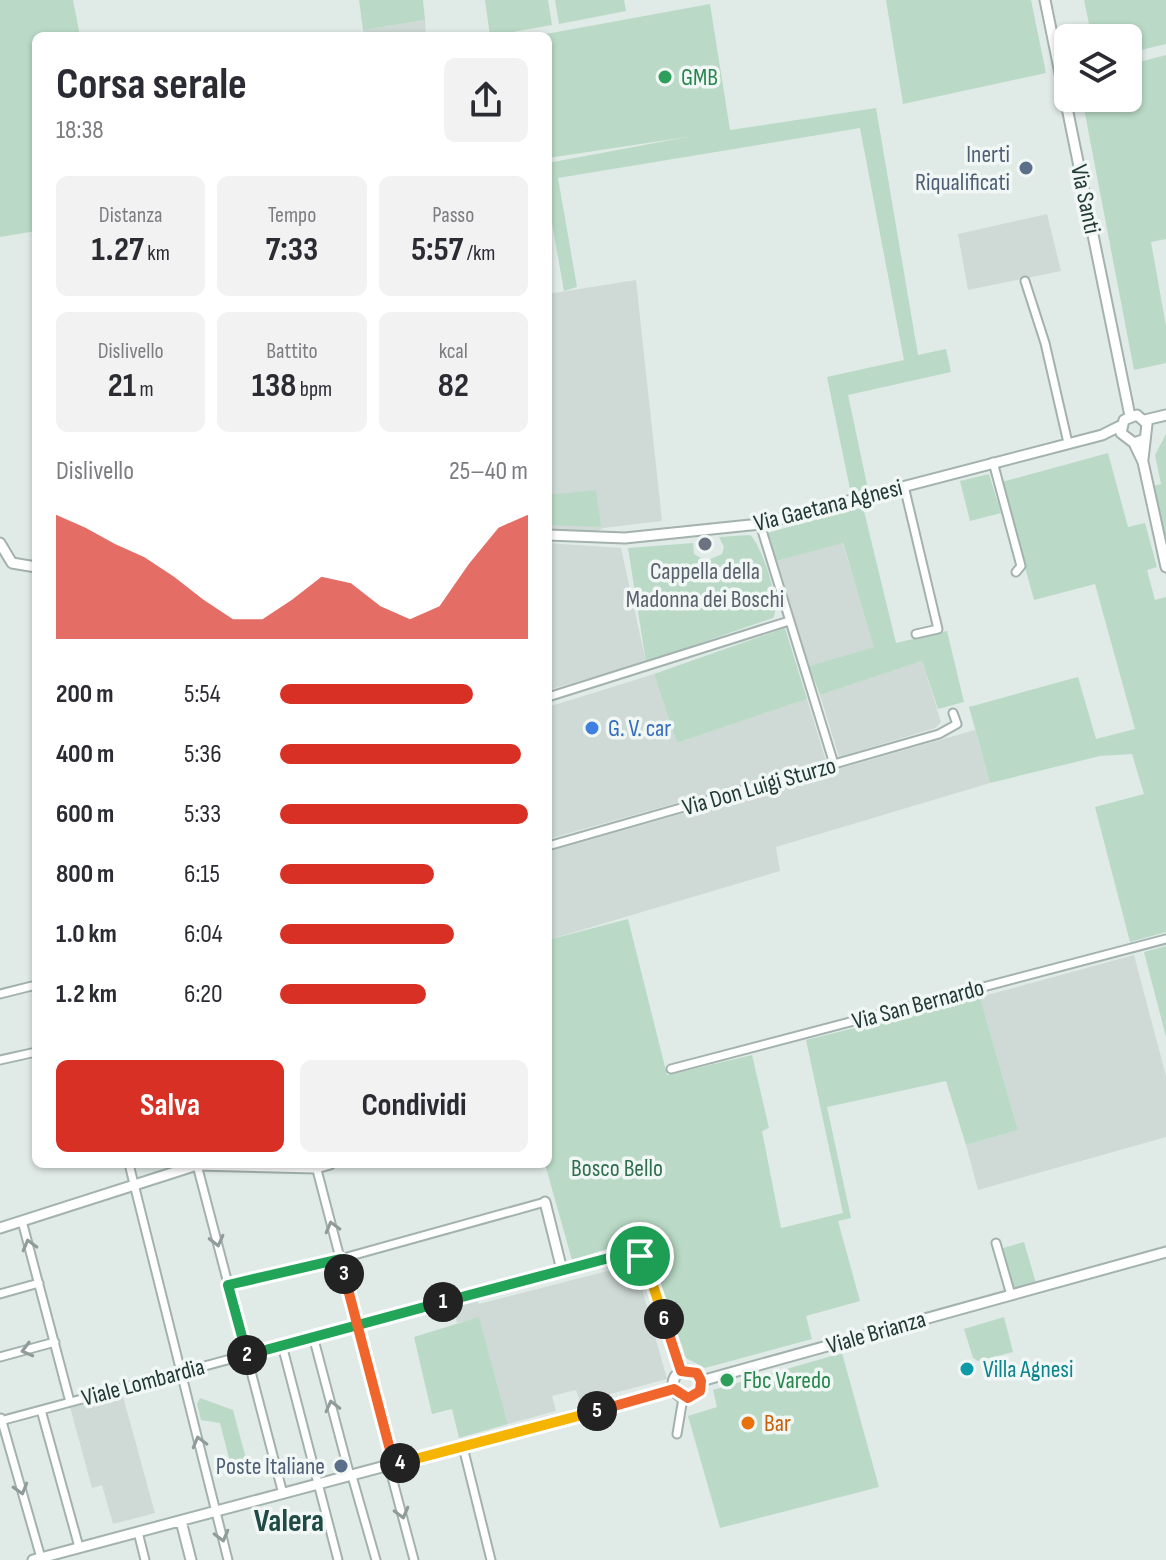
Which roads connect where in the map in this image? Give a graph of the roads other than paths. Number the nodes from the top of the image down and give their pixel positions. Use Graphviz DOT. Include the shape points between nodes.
graph roads {
  1 [pos="1045,0"];
  2 [pos="1025,281"];
  3 [pos="1163,416"];
  4 [pos="1141,424"];
  5 [pos="1120,426"];
  6 [pos="1102,435"];
  7 [pos="1129,441"];
  8 [pos="1068,443"];
  9 [pos="993,462"];
  10 [pos="1143,462"];
  11 [pos="904,486"];
  12 [pos="760,524"];
  13 [pos="552,535"];
  14 [pos="0,543"];
  15 [pos="32,566"];
  16 [pos="1166,567"];
  17 [pos="1016,572"];
  18 [pos="789,621"];
  19 [pos="916,634"];
  20 [pos="552,696"];
  21 [pos="953,713"];
  22 [pos="834,764"];
  23 [pos="552,845"];
  24 [pos="1166,939"];
  25 [pos="32,986"];
  26 [pos="0,994"];
  27 [pos="32,1053"];
  28 [pos="0,1060"];
  29 [pos="671,1069"];
  30 [pos="130,1168"];
  31 [pos="187,1168"];
  32 [pos="198,1168"];
  33 [pos="317,1168"];
  34 [pos="133,1185"];
  35 [pos="545,1202"];
  36 [pos="22,1221"];
  37 [pos="0,1228"];
  38 [pos="996,1243"];
  39 [pos="1166,1252"];
  40 [pos="340,1259"];
  41 [pos="562,1270"];
  42 [pos="39,1283"];
  43 [pos="228,1285"];
  44 [pos="0,1294"];
  45 [pos="1008,1296"];
  46 [pos="357,1324"];
  47 [pos="313,1336"];
  48 [pos="55,1342"];
  49 [pos="282,1345"];
  50 [pos="246,1355"];
  51 [pos="0,1357"];
  52 [pos="681,1371"];
  53 [pos="180,1372"];
  54 [pos="701,1381"];
  55 [pos="674,1389"];
  56 [pos="683,1398"];
  57 [pos="70,1402"];
  58 [pos="41,1410"];
  59 [pos="0,1419"];
  60 [pos="677,1434"];
  61 [pos="463,1447"];
  62 [pos="392,1465"];
  63 [pos="351,1476"];
  64 [pos="319,1484"];
  65 [pos="283,1494"];
  66 [pos="216,1512"];
  67 [pos="181,1521"];
  68 [pos="138,1532"];
  69 [pos="76,1552"];
  70 [pos="37,1559"];
  71 [pos="145,1560"];
  72 [pos="191,1560"];
  73 [pos="228,1560"];
  74 [pos="338,1560"];
  75 [pos="376,1560"];
  76 [pos="414,1560"];
  77 [pos="491,1560"];
  1 -- 4 [label="street, Via Santi" via="1128,397"];
  2 -- 8 [label="street"];
  3 -- 4 [label="street"];
  4 -- 5 [label="street, Via Gaetana Agnesi"];
  4 -- 7 [label="street"];
  4 -- 10 [label="street, Via Santi"];
  5 -- 6 [label="street, Via Gaetana Agnesi"];
  5 -- 7 [label="street"];
  6 -- 7 [label="street, Via Gaetana Agnesi"];
  6 -- 8 [label="street, Via Gaetana Agnesi"];
  7 -- 10 [label="street"];
  8 -- 9 [label="street, Via Gaetana Agnesi"];
  9 -- 11 [label="street, Via Gaetana Agnesi"];
  9 -- 17 [label="street" via="1021,566"];
  10 -- 16 [label="street"];
  11 -- 12 [label="street, Via Gaetana Agnesi"];
  11 -- 19 [label="street" via="938,629"];
  12 -- 13 [label="street, Via Gaetana Agnesi" via="625,538"];
  12 -- 18 [label="street"];
  14 -- 15 [label="street" via="12,563"];
  18 -- 20 [label="street"];
  18 -- 22 [label="street"];
  21 -- 22 [label="street, Via Don Luigi Sturzo" via="957,724 939,734"];
  22 -- 23 [label="street, Via Don Luigi Sturzo"];
  24 -- 29 [label="street, Via San Bernardo"];
  25 -- 26 [label="street"];
  27 -- 28 [label="street"];
  30 -- 34 [label="street"];
  31 -- 34 [label="street"];
  32 -- 43 [label="street, one-way"];
  40 -- 33 [label="street, one-way"];
  34 -- 36 [label="street"];
  34 -- 53 [label="street"];
  35 -- 40 [label="street"];
  35 -- 41 [label="street"];
  36 -- 37 [label="street"];
  42 -- 36 [label="street, one-way"];
  38 -- 45 [label="street"];
  39 -- 45 [label="street, Viale Brianza"];
  40 -- 43 [label="street"];
  40 -- 46 [label="street"];
  41 -- 46 [label="street, Viale Lombardia"];
  41 -- 52 [label="street" via="624,1254 640,1256"];
  42 -- 44 [label="street"];
  42 -- 48 [label="street"];
  43 -- 50 [label="street"];
  45 -- 54 [label="street, Viale Brianza"];
  46 -- 47 [label="street, Viale Lombardia"];
  46 -- 62 [label="street"];
  47 -- 49 [label="street, Viale Lombardia"];
  63 -- 47 [label="street, one-way"];
  48 -- 51 [label="street, one-way"];
  48 -- 57 [label="street"];
  49 -- 50 [label="street, Viale Lombardia"];
  49 -- 64 [label="street"];
  50 -- 53 [label="street, Viale Lombardia"];
  50 -- 65 [label="street"];
  52 -- 54 [label="street" via="693,1371"];
  52 -- 55 [label="street"];
  53 -- 57 [label="street, Viale Lombardia"];
  66 -- 53 [label="street, one-way"];
  54 -- 56 [label="street, Viale Brianza" via="697,1395"];
  55 -- 56 [label="street"];
  55 -- 61 [label="street"];
  56 -- 60 [label="street"];
  57 -- 58 [label="street, Viale Lombardia"];
  58 -- 59 [label="street, Viale Lombardia"];
  58 -- 69 [label="street"];
  59 -- 70 [label="street, one-way"];
  61 -- 62 [label="street"];
  61 -- 77 [label="street"];
  62 -- 63 [label="street"];
  62 -- 76 [label="street, one-way"];
  63 -- 64 [label="street"];
  63 -- 75 [label="street"];
  64 -- 65 [label="street"];
  64 -- 74 [label="street"];
  65 -- 66 [label="street"];
  66 -- 67 [label="street"];
  66 -- 73 [label="street, one-way"];
  67 -- 68 [label="street"];
  67 -- 72 [label="street"];
  68 -- 69 [label="street"];
  68 -- 71 [label="street"];
  69 -- 70 [label="street"];
}
